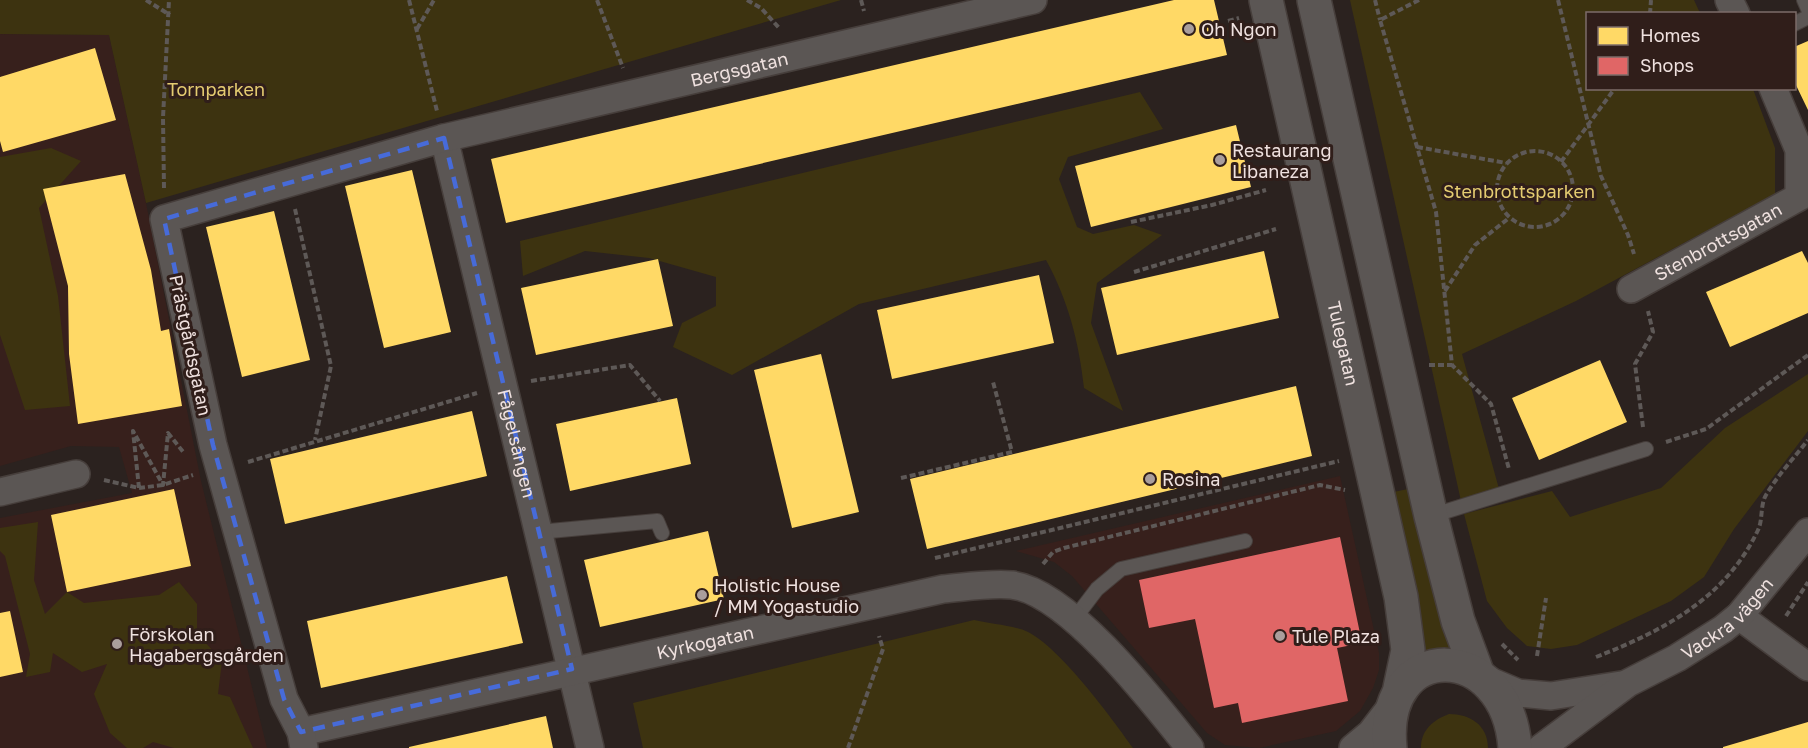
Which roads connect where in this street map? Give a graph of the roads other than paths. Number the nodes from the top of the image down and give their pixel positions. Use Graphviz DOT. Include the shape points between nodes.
graph roads {
  1 [pos="1033,0"];
  2 [pos="1266,0"];
  3 [pos="1314,0"];
  4 [pos="1804,0"];
  5 [pos="1808,9"];
  6 [pos="1774,90"];
  7 [pos="444,138"];
  8 [pos="1637,285"];
  9 [pos="1646,449"];
  10 [pos="76,474"];
  11 [pos="0,492"];
  12 [pos="1431,516"];
  13 [pos="539,532"];
  14 [pos="1808,532"];
  15 [pos="662,533"];
  16 [pos="1245,541"];
  17 [pos="1739,616"];
  18 [pos="1075,618"];
  19 [pos="1808,667"];
  20 [pos="572,669"];
  21 [pos="1481,676"];
  22 [pos="1628,684"];
  23 [pos="1395,697"];
  24 [pos="303,740"];
  25 [pos="590,748"];
  26 [pos="1190,748"];
  27 [pos="1353,748"];
  28 [pos="1390,748"];
  29 [pos="1515,748"];
  30 [pos="1541,748"];
  1 -- 7 [label="street, Bergsgatan"];
  2 -- 23 [label="street, Tulegatan" via="1401,597 1408,650"];
  3 -- 12 [label="street"];
  4 -- 5 [label="lane"];
  6 -- 8 [label="street, Stenbrottsgatan" via="1799,150 1799,196"];
  7 -- 13 [label="street, Fågelsången"];
  7 -- 24 [label="street, Prästgårdsgatan" via="164,219 210,472 284,699"];
  9 -- 12 [label="lane"];
  10 -- 11 [label="street"];
  12 -- 21 [label="street" via="1458,621"];
  13 -- 15 [label="lane" via="657,521"];
  13 -- 20 [label="street, Fågelsången"];
  14 -- 17 [label="street, Vackra vägen"];
  16 -- 18 [label="lane" via="1121,569 1107,578"];
  17 -- 19 [label="street"];
  17 -- 22 [label="street, Vackra vägen" via="1677,658"];
  18 -- 20 [label="street, Kyrkogatan" via="1046,598 1014,585 982,585 943,589"];
  18 -- 26 [label="street, Kyrkogatan"];
  20 -- 24 [label="street, Kyrkogatan"];
  20 -- 25 [label="street, Fågelsången"];
  21 -- 22 [label="street, Vackra vägen" via="1518,693 1551,696"];
  21 -- 23 [label="street" via="1448,665 1430,668"];
  21 -- 29 [label="street" via="1503,703"];
  22 -- 30 [label="street, Vackra vägen"];
  23 -- 27 [label="street" via="1371,733"];
  23 -- 28 [label="street, Tulegatan" via="1388,725"];
}
